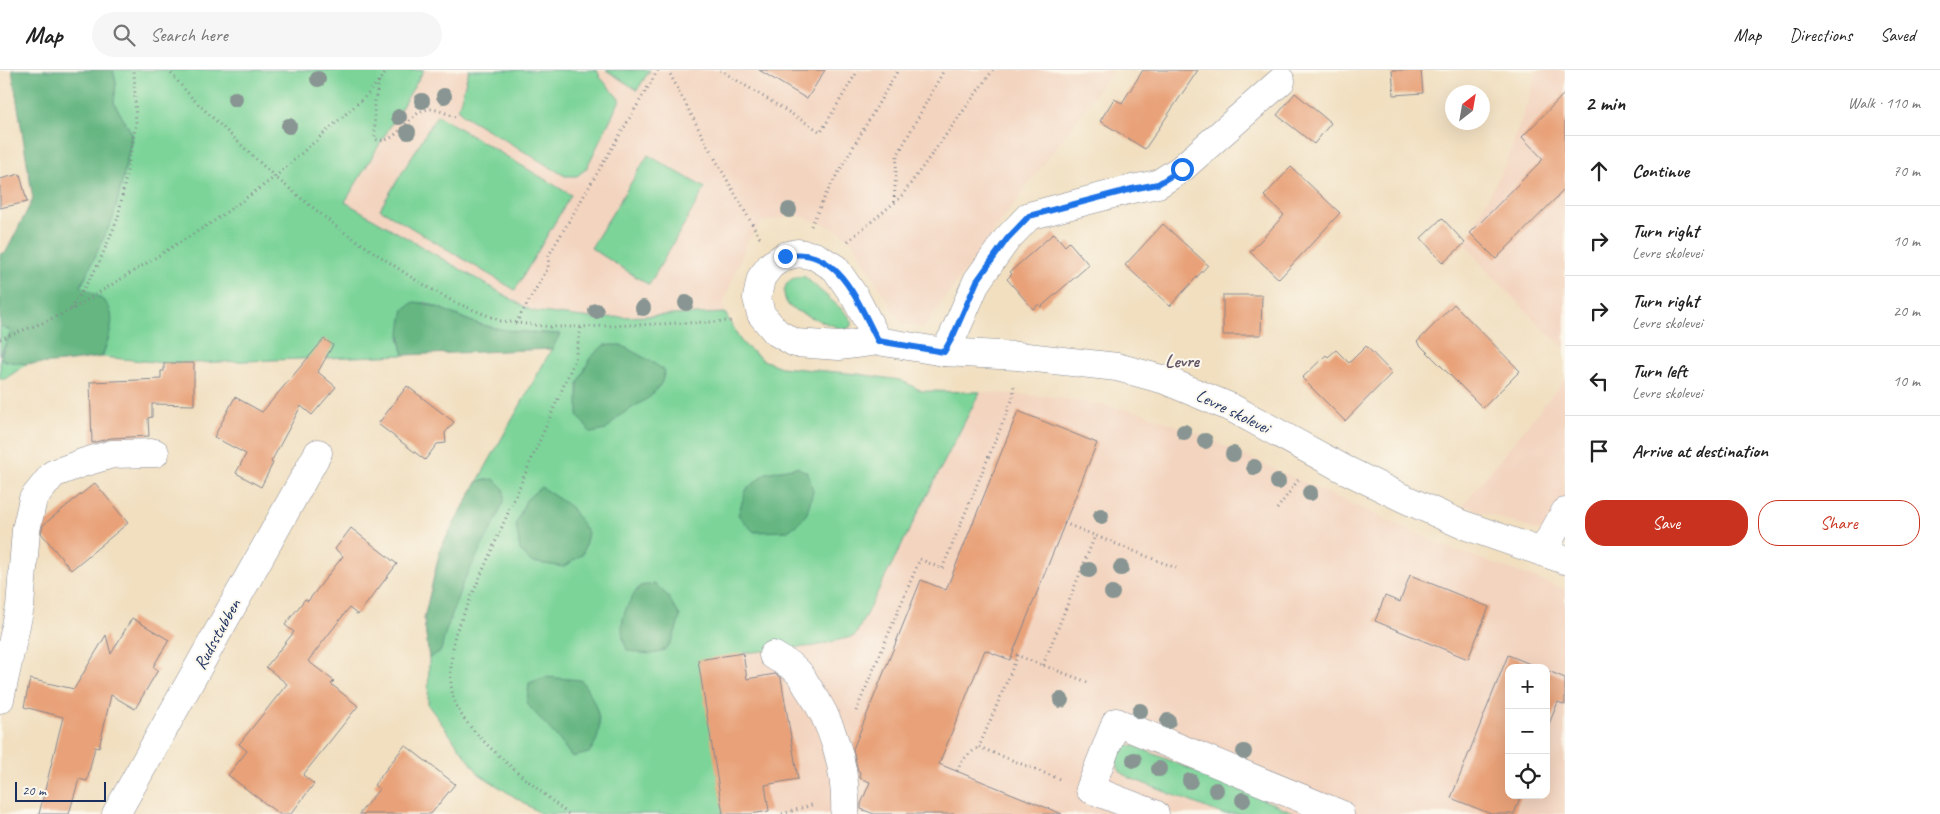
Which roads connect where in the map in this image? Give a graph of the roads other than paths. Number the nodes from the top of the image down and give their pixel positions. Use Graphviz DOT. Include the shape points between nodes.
graph roads {
  1 [pos="1281,81"];
  2 [pos="878,341"];
  3 [pos="944,352"];
  4 [pos="154,453"];
  5 [pos="318,453"];
  6 [pos="1565,512"];
  7 [pos="1554,555"];
  8 [pos="773,655"];
  9 [pos="0,699"];
  10 [pos="116,814"];
  11 [pos="845,814"];
  12 [pos="1155,814"];
  13 [pos="1340,814"];
  1 -- 3 [label="street" via="1182,169 1158,184 1029,216 1007,239 977,281"];
  2 -- 2 [label="street, Levre skolevei" via="839,346 795,343 776,332 761,314 757,298 761,278 771,265 785,256 798,253 815,256 835,268 855,297"];
  2 -- 3 [label="street, Levre skolevei"];
  3 -- 7 [label="street, Levre skolevei" via="1117,367 1165,380 1232,408 1403,498 1461,524"];
  4 -- 9 [label="street" via="112,454 53,474 33,499 26,530 20,607"];
  5 -- 10 [label="street, Rudsstubben"];
  6 -- 7 [label="street"];
  8 -- 11 [label="street" via="796,670 828,722 838,753 846,798"];
  12 -- 13 [label="street" via="1090,788 1116,722"];
}
